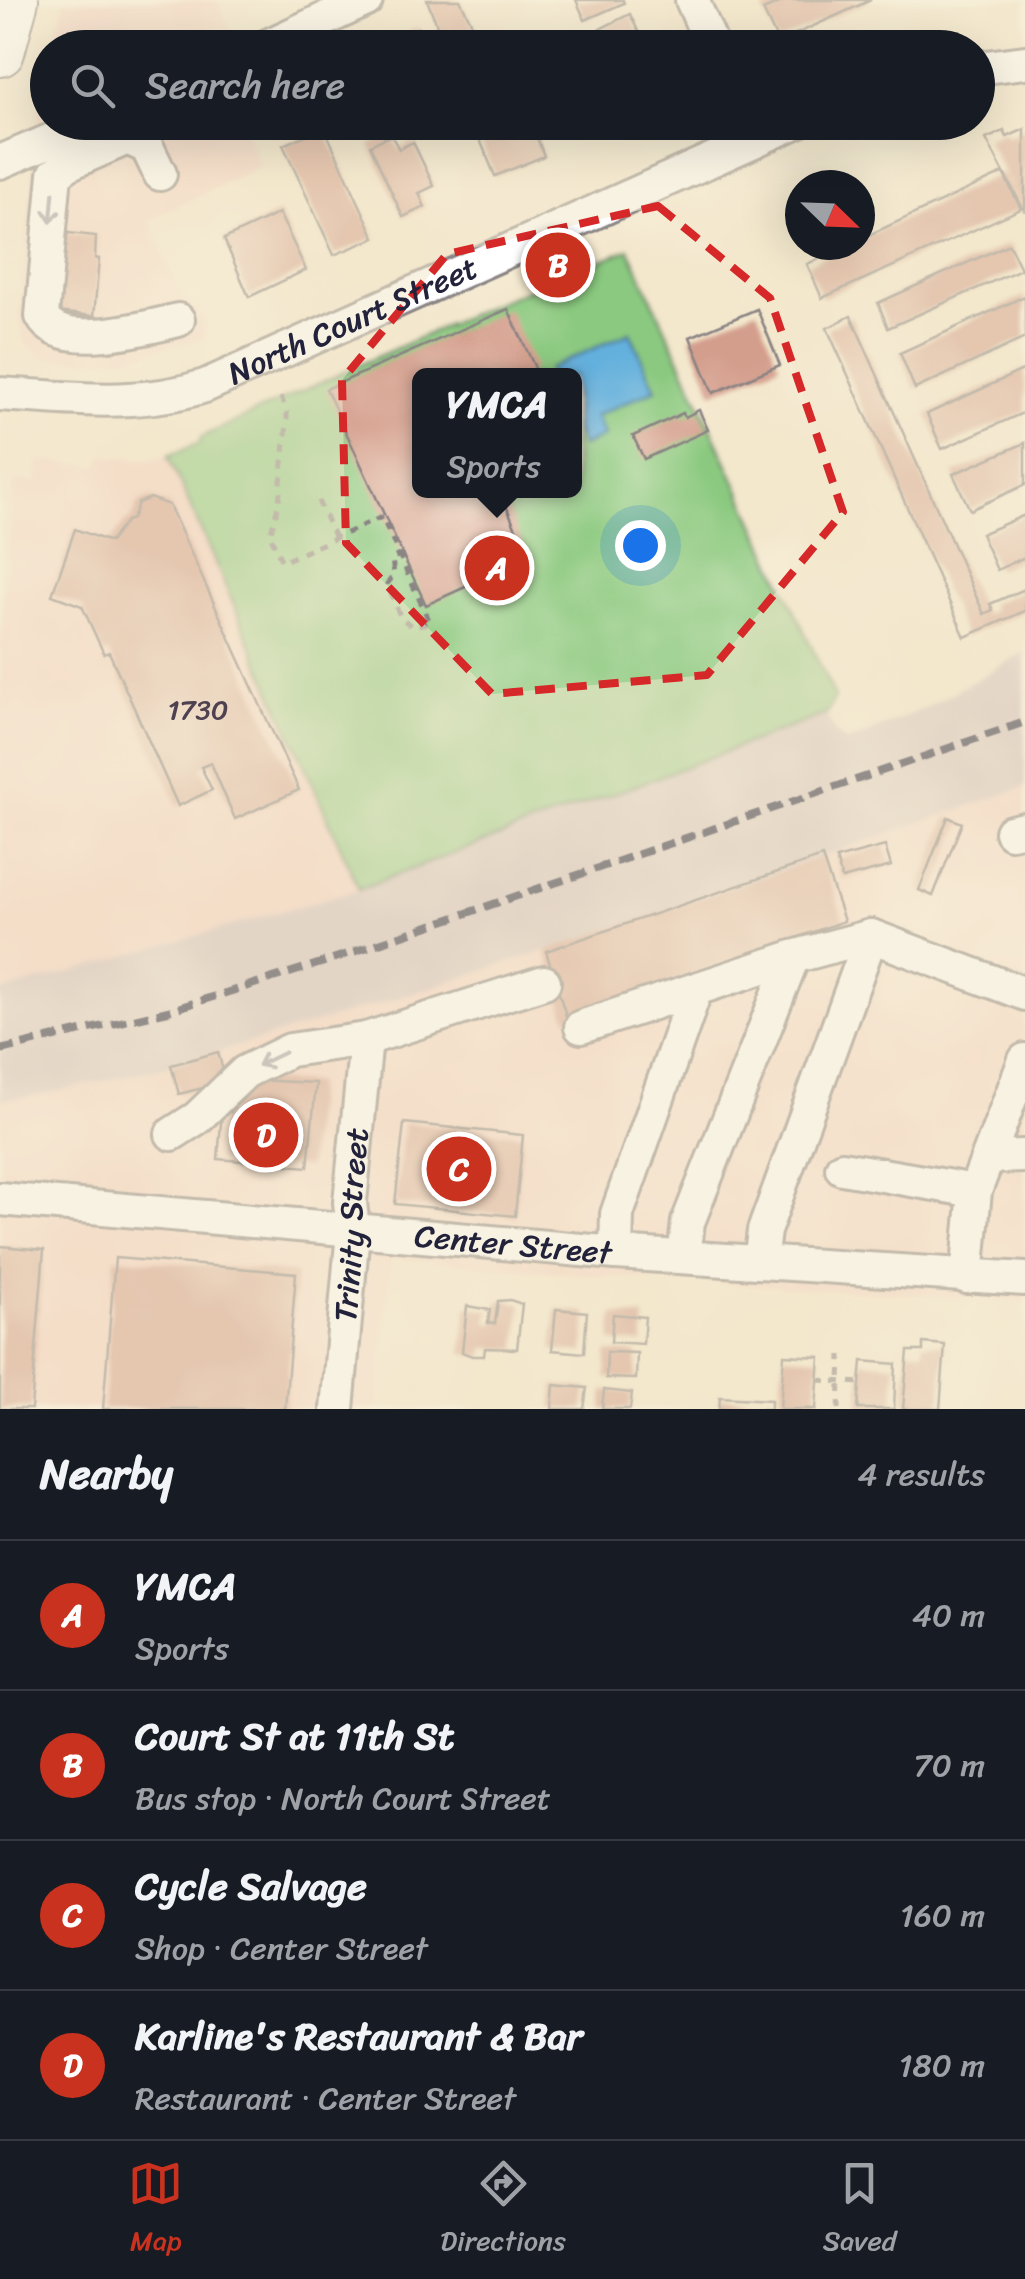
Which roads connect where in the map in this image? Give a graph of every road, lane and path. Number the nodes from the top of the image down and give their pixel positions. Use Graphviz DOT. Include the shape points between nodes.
graph roads {
  1 [pos="14,0"];
  2 [pos="366,0"];
  3 [pos="692,0"];
  4 [pos="301,30"];
  5 [pos="705,30"];
  6 [pos="0,52"];
  7 [pos="1024,61"];
  8 [pos="995,65"];
  9 [pos="52,140"];
  10 [pos="122,140"];
  11 [pos="131,140"];
  12 [pos="735,140"];
  13 [pos="0,162"];
  14 [pos="160,174"];
  15 [pos="178,320"];
  16 [pos="0,394"];
  17 [pos="280,397"];
  18 [pos="318,501"];
  19 [pos="335,538"];
  20 [pos="399,555"];
  21 [pos="871,936"];
  22 [pos="793,957"];
  23 [pos="544,982"];
  24 [pos="696,989"];
  25 [pos="1025,994"];
  26 [pos="581,1027"];
  27 [pos="366,1038"];
  28 [pos="1025,1060"];
  29 [pos="172,1134"];
  30 [pos="1025,1156"];
  31 [pos="988,1157"];
  32 [pos="842,1168"];
  33 [pos="976,1192"];
  34 [pos="0,1199"];
  35 [pos="353,1232"];
  36 [pos="616,1253"];
  37 [pos="684,1257"];
  38 [pos="760,1262"];
  39 [pos="967,1277"];
  40 [pos="1025,1279"];
  41 [pos="841,1355"];
  42 [pos="818,1380"];
  43 [pos="840,1381"];
  44 [pos="860,1383"];
  45 [pos="337,1409"];
  46 [pos="837,1409"];
  1 -- 6 [label="highway"];
  2 -- 4 [label="street"];
  3 -- 5 [label="street"];
  7 -- 8 [label="street"];
  9 -- 13 [label="street"];
  10 -- 15 [label="street, one-way" via="55,174 42,316 62,334 130,332"];
  14 -- 11 [label="street, one-way" via="147,147"];
  12 -- 16 [label="street, North Court Street" via="205,386 138,400"];
  17 -- 19 [label="path" via="287,413 270,536 282,562"];
  18 -- 19 [label="path"];
  19 -- 20 [label="path" via="382,517"];
  20 -- 20 [label="path" via="414,589 430,623 416,627 400,616 387,584"];
  21 -- 22 [label="street"];
  21 -- 25 [label="street"];
  21 -- 38 [label="street" via="764,1231"];
  22 -- 24 [label="street"];
  22 -- 37 [label="street" via="688,1222"];
  23 -- 27 [label="street"];
  24 -- 26 [label="street"];
  24 -- 36 [label="street" via="617,1214"];
  27 -- 29 [label="street, one-way" via="290,1050 245,1072"];
  27 -- 35 [label="street, Trinity Street"];
  28 -- 31 [label="street"];
  30 -- 31 [label="street"];
  31 -- 33 [label="street"];
  32 -- 33 [label="street"];
  33 -- 39 [label="street"];
  34 -- 35 [label="street, Center Street"];
  35 -- 36 [label="street, Center Street"];
  35 -- 45 [label="street, Trinity Street"];
  36 -- 37 [label="street, Center Street"];
  37 -- 38 [label="street, Center Street"];
  38 -- 39 [label="street, Center Street"];
  39 -- 40 [label="street, Center Street"];
  41 -- 43 [label="path"];
  42 -- 43 [label="path"];
  43 -- 44 [label="path"];
  43 -- 46 [label="path"];
}
